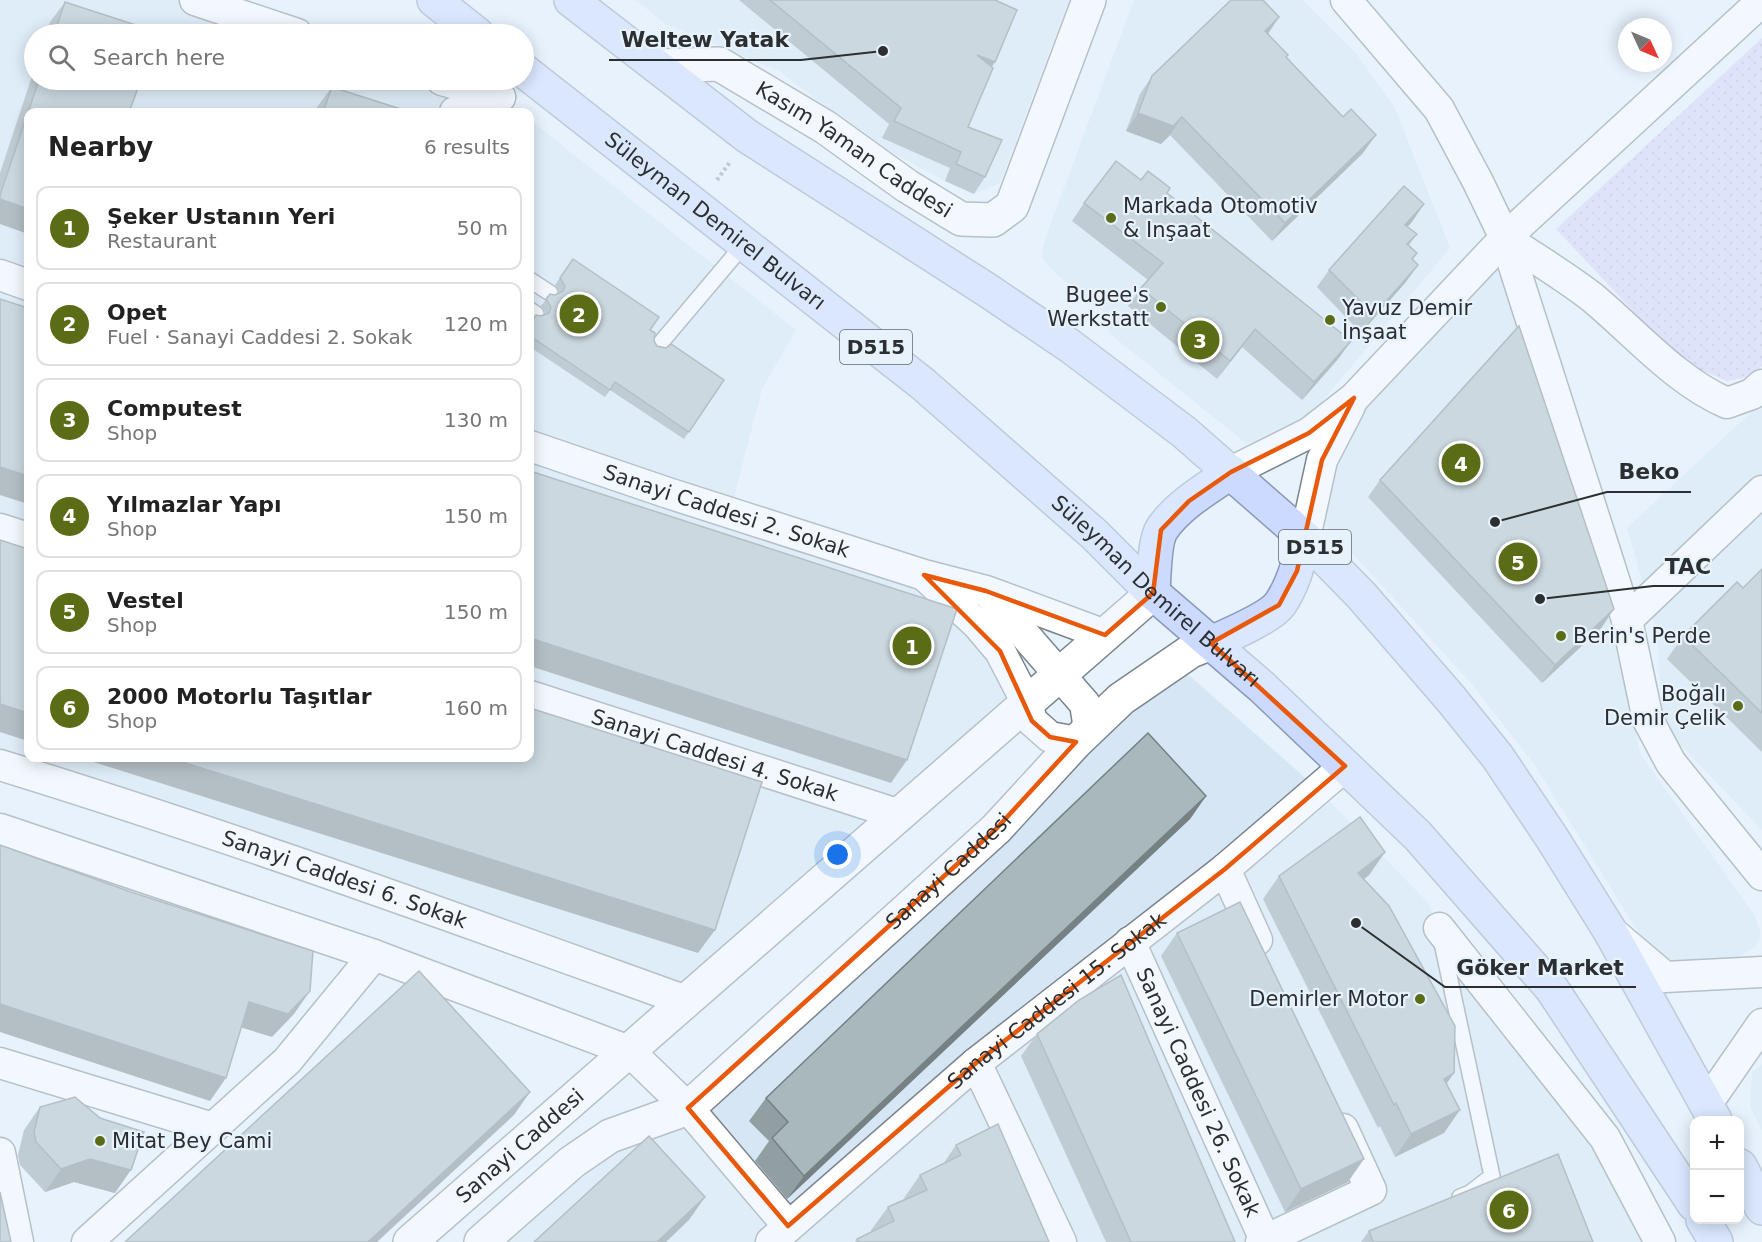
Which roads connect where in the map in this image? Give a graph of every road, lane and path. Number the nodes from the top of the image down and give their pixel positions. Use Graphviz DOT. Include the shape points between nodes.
graph roads {
  1 [pos="195,0"];
  2 [pos="434,0"];
  3 [pos="571,0"];
  4 [pos="1089,0"];
  5 [pos="1346,0"];
  6 [pos="1762,1"];
  7 [pos="267,24"];
  8 [pos="464,24"];
  9 [pos="657,66"];
  10 [pos="534,79"];
  11 [pos="478,90"];
  12 [pos="500,96"];
  13 [pos="466,108"];
  14 [pos="731,159"];
  15 [pos="714,183"];
  16 [pos="1505,238"];
  17 [pos="745,243"];
  18 [pos="0,275"];
  19 [pos="534,283"];
  20 [pos="24,284"];
  21 [pos="550,293"];
  22 [pos="651,330"];
  23 [pos="1762,385"];
  24 [pos="1354,398"];
  25 [pos="534,447"];
  26 [pos="1231,472"];
  27 [pos="1762,491"];
  28 [pos="0,529"];
  29 [pos="24,537"];
  30 [pos="1305,538"];
  31 [pos="924,575"];
  32 [pos="987,591"];
  33 [pos="1153,593"];
  34 [pos="1627,620"];
  35 [pos="1105,635"];
  36 [pos="1211,643"];
  37 [pos="1059,675"];
  38 [pos="534,697"];
  39 [pos="1027,703"];
  40 [pos="1083,735"];
  41 [pos="0,765"];
  42 [pos="1345,766"];
  43 [pos="900,814"];
  44 [pos="0,829"];
  45 [pos="1225,869"];
  46 [pos="1762,875"];
  47 [pos="1439,928"];
  48 [pos="1610,931"];
  49 [pos="1130,942"];
  50 [pos="374,955"];
  51 [pos="1269,965"];
  52 [pos="1762,972"];
  53 [pos="686,1001"];
  54 [pos="1762,1023"];
  55 [pos="629,1051"];
  56 [pos="0,1063"];
  57 [pos="976,1063"];
  58 [pos="1332,1104"];
  59 [pos="688,1108"];
  60 [pos="1711,1113"];
  61 [pos="213,1128"];
  62 [pos="0,1153"];
  63 [pos="1742,1170"];
  64 [pos="1690,1196"];
  65 [pos="1448,1202"];
  66 [pos="1762,1208"];
  67 [pos="1705,1224"];
  68 [pos="780,1234"];
  69 [pos="1264,1241"];
  70 [pos="18,1242"];
  71 [pos="87,1242"];
  72 [pos="410,1242"];
  73 [pos="481,1242"];
  74 [pos="1061,1242"];
  75 [pos="1660,1242"];
  76 [pos="1716,1242"];
  1 -- 7 [label="street"];
  2 -- 8 [label="highway"];
  3 -- 9 [label="highway, D515"];
  4 -- 9 [label="street, Kasım Yaman Caddesi" via="1012,206 993,220 961,219 825,127 718,64"];
  5 -- 16 [label="street" via="1439,109"];
  6 -- 16 [label="street"];
  9 -- 26 [label="highway, D515" via="747,136 1070,346"];
  10 -- 17 [label="highway, Süleyman Demirel Bulvarı / D515"];
  11 -- 12 [label="street"];
  12 -- 13 [label="street"];
  14 -- 15 [label="path"];
  16 -- 23 [label="street" via="1591,297 1710,396 1727,403 1752,394"];
  16 -- 24 [label="street"];
  16 -- 34 [label="street"];
  17 -- 22 [label="lane" via="661,342"];
  17 -- 33 [label="highway, Süleyman Demirel Bulvarı / D515" via="923,384 1095,535"];
  18 -- 20 [label="street"];
  19 -- 21 [label="lane"];
  24 -- 26 [label="street" via="1309,433"];
  24 -- 30 [label="street" via="1322,460"];
  25 -- 31 [label="street, Sanayi Caddesi 2. Sokak"];
  26 -- 30 [label="highway, D515"];
  26 -- 33 [label="highway" via="1189,501 1161,530"];
  27 -- 34 [label="street"];
  28 -- 29 [label="street"];
  30 -- 36 [label="highway" via="1297,571 1279,605 1246,627"];
  30 -- 48 [label="highway, D515" via="1361,595 1497,756"];
  31 -- 32 [label="street, Sanayi Caddesi 2. Sokak"];
  31 -- 39 [label="street, Sanayi Caddesi 2. Sokak" via="1000,651"];
  32 -- 35 [label="street, Sanayi Caddesi 2. Sokak"];
  32 -- 37 [label="street"];
  33 -- 35 [label="street, Sanayi Caddesi"];
  33 -- 36 [label="highway, Süleyman Demirel Bulvarı / D515"];
  34 -- 46 [label="street" via="1648,720 1671,763"];
  35 -- 37 [label="street, Sanayi Caddesi"];
  36 -- 40 [label="street, Sanayi Caddesi" via="1191,651 1130,692"];
  36 -- 42 [label="highway, Süleyman Demirel Bulvarı / D515"];
  37 -- 39 [label="street, Sanayi Caddesi"];
  37 -- 40 [label="street" via="1085,704"];
  38 -- 43 [label="street, Sanayi Caddesi 4. Sokak"];
  39 -- 40 [label="street" via="1032,721 1050,737"];
  39 -- 43 [label="street, Sanayi Caddesi"];
  40 -- 59 [label="street, Sanayi Caddesi" via="996,829"];
  41 -- 53 [label="street, Sanayi Caddesi 6. Sokak" via="397,897"];
  42 -- 45 [label="street, Sanayi Caddesi 15. Sokak"];
  42 -- 64 [label="highway, Süleyman Demirel Bulvarı / D515" via="1418,836 1552,989"];
  43 -- 53 [label="street, Sanayi Caddesi"];
  44 -- 50 [label="street"];
  45 -- 49 [label="street, Sanayi Caddesi 15. Sokak"];
  45 -- 51 [label="street"];
  47 -- 65 [label="lane" via="1492,1176 1470,1193"];
  47 -- 75 [label="street" via="1605,1138"];
  48 -- 52 [label="street" via="1665,977"];
  48 -- 60 [label="highway, D515"];
  49 -- 57 [label="street, Sanayi Caddesi 15. Sokak"];
  49 -- 69 [label="street, Sanayi Caddesi 26. Sokak"];
  50 -- 55 [label="street"];
  50 -- 61 [label="street" via="287,1061"];
  53 -- 55 [label="street, Sanayi Caddesi"];
  54 -- 60 [label="street"];
  55 -- 59 [label="street"];
  55 -- 72 [label="street, Sanayi Caddesi"];
  56 -- 61 [label="street"];
  57 -- 68 [label="street, Sanayi Caddesi 15. Sokak"];
  57 -- 74 [label="street"];
  58 -- 69 [label="street" via="1371,1190"];
  59 -- 68 [label="street"];
  59 -- 73 [label="street, Sanayi Caddesi" via="610,1136 572,1162"];
  61 -- 71 [label="street"];
  62 -- 70 [label="street"];
  63 -- 66 [label="highway"];
  67 -- 76 [label="highway"];
}
